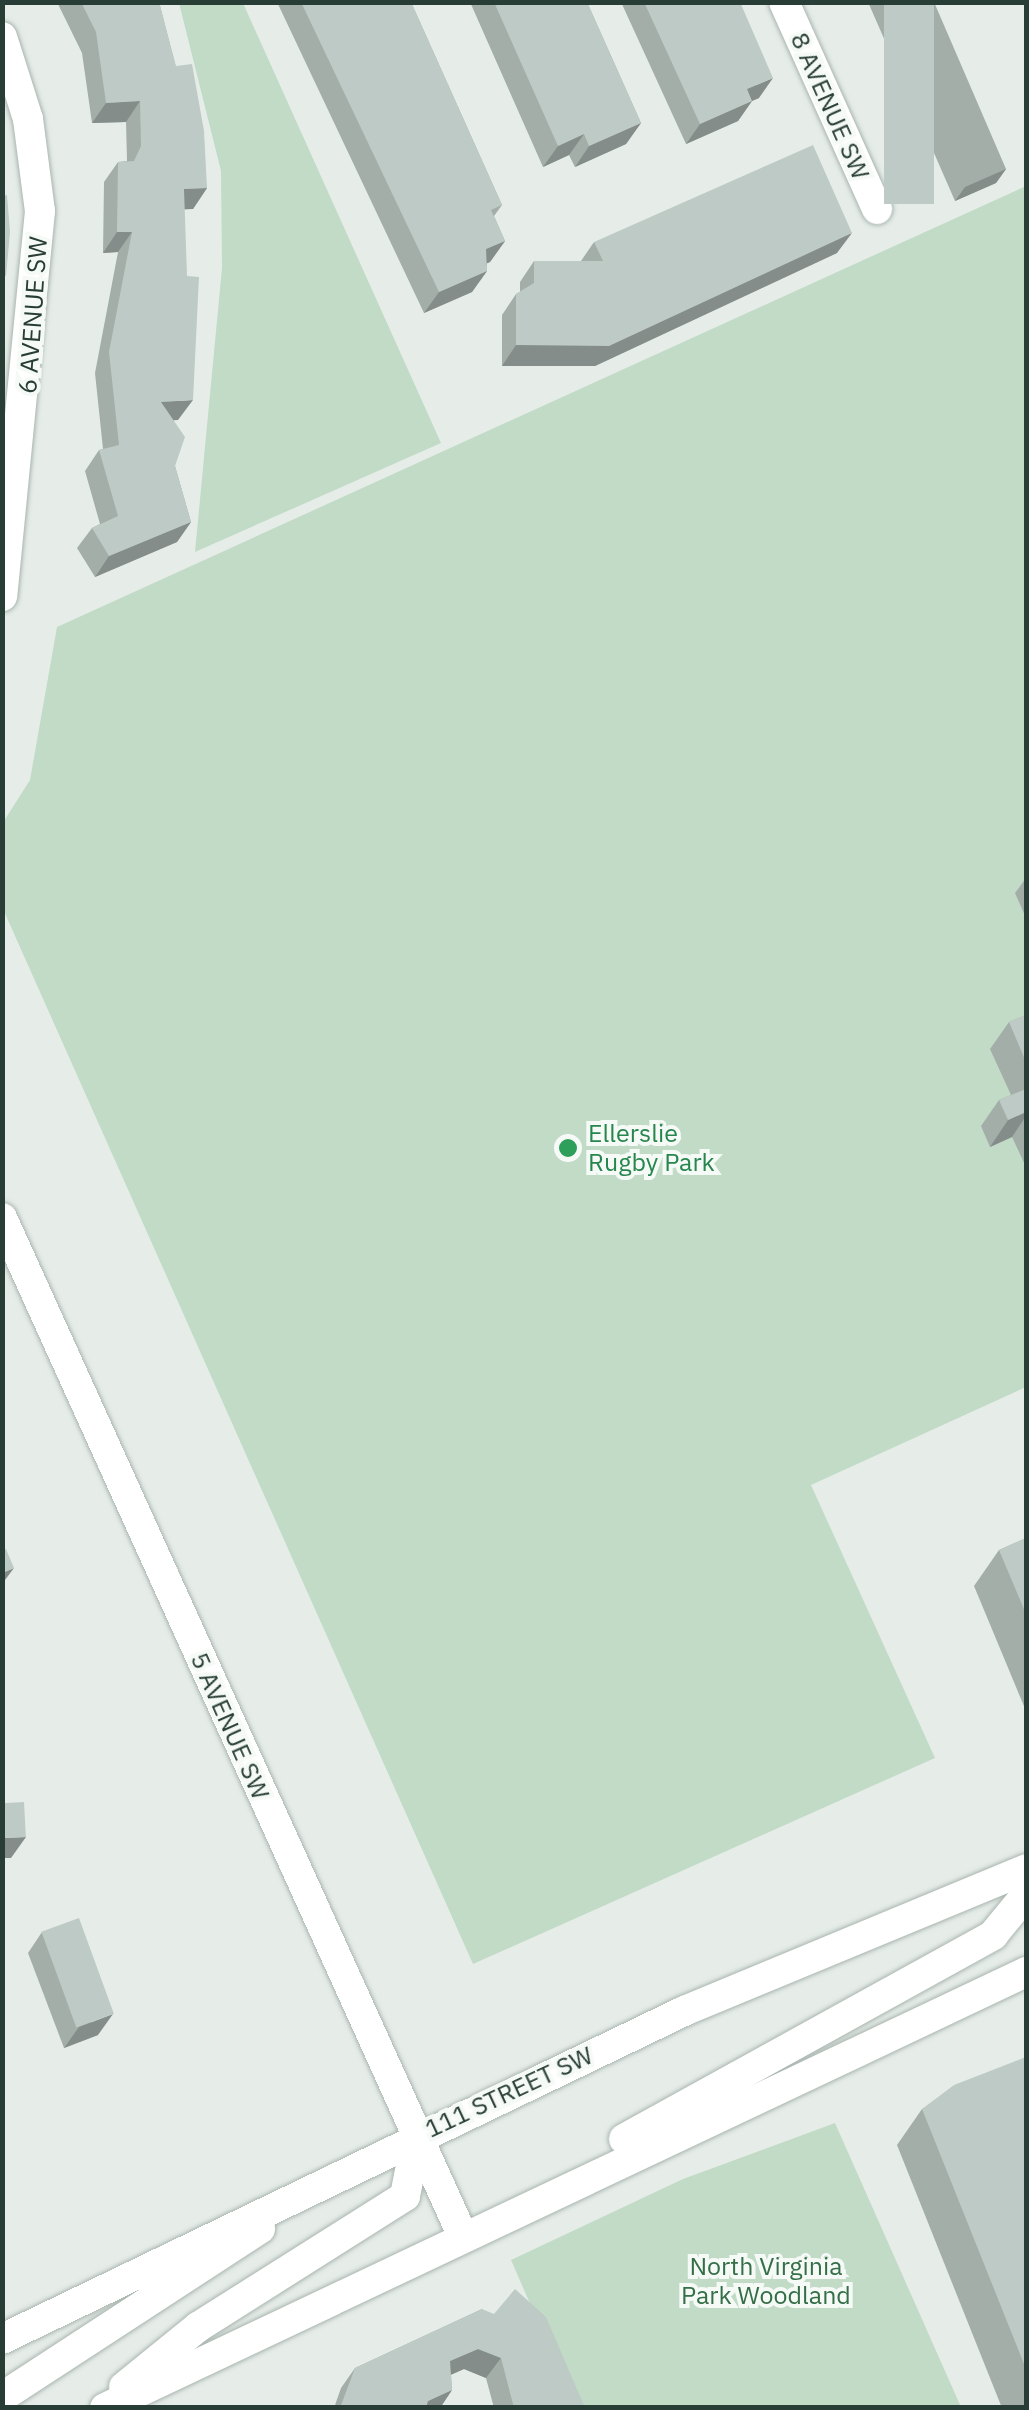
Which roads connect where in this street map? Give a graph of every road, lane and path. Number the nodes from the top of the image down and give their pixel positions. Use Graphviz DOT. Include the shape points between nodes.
graph roads {
  1 [pos="784,2"];
  2 [pos="2,37"];
  3 [pos="876,209"];
  4 [pos="2,596"];
  5 [pos="2,1218"];
  6 [pos="1026,1869"];
  7 [pos="1026,1895"];
  8 [pos="1026,1972"];
  9 [pos="418,2135"];
  10 [pos="593,2169"];
  11 [pos="327,2179"];
  12 [pos="462,2232"];
  13 [pos="2,2339"];
  14 [pos="2,2397"];
  15 [pos="104,2408"];
  1 -- 3 [label="main road, 8 AVENUE SW"];
  2 -- 4 [label="main road, 6 AVENUE SW" via="28,119 40,211"];
  5 -- 9 [label="main road, 5 AVENUE SW"];
  6 -- 9 [label="main road, 111 STREET SW"];
  7 -- 10 [label="main road" via="992,1935 688,2098"];
  8 -- 10 [label="main road"];
  9 -- 11 [label="main road, 111 STREET SW"];
  9 -- 12 [label="main road, 5 AVENUE SW"];
  9 -- 15 [label="main road" via="405,2196 198,2327"];
  10 -- 12 [label="main road"];
  11 -- 13 [label="main road, 111 STREET SW"];
  11 -- 14 [label="main road"];
  12 -- 15 [label="main road"];
}
